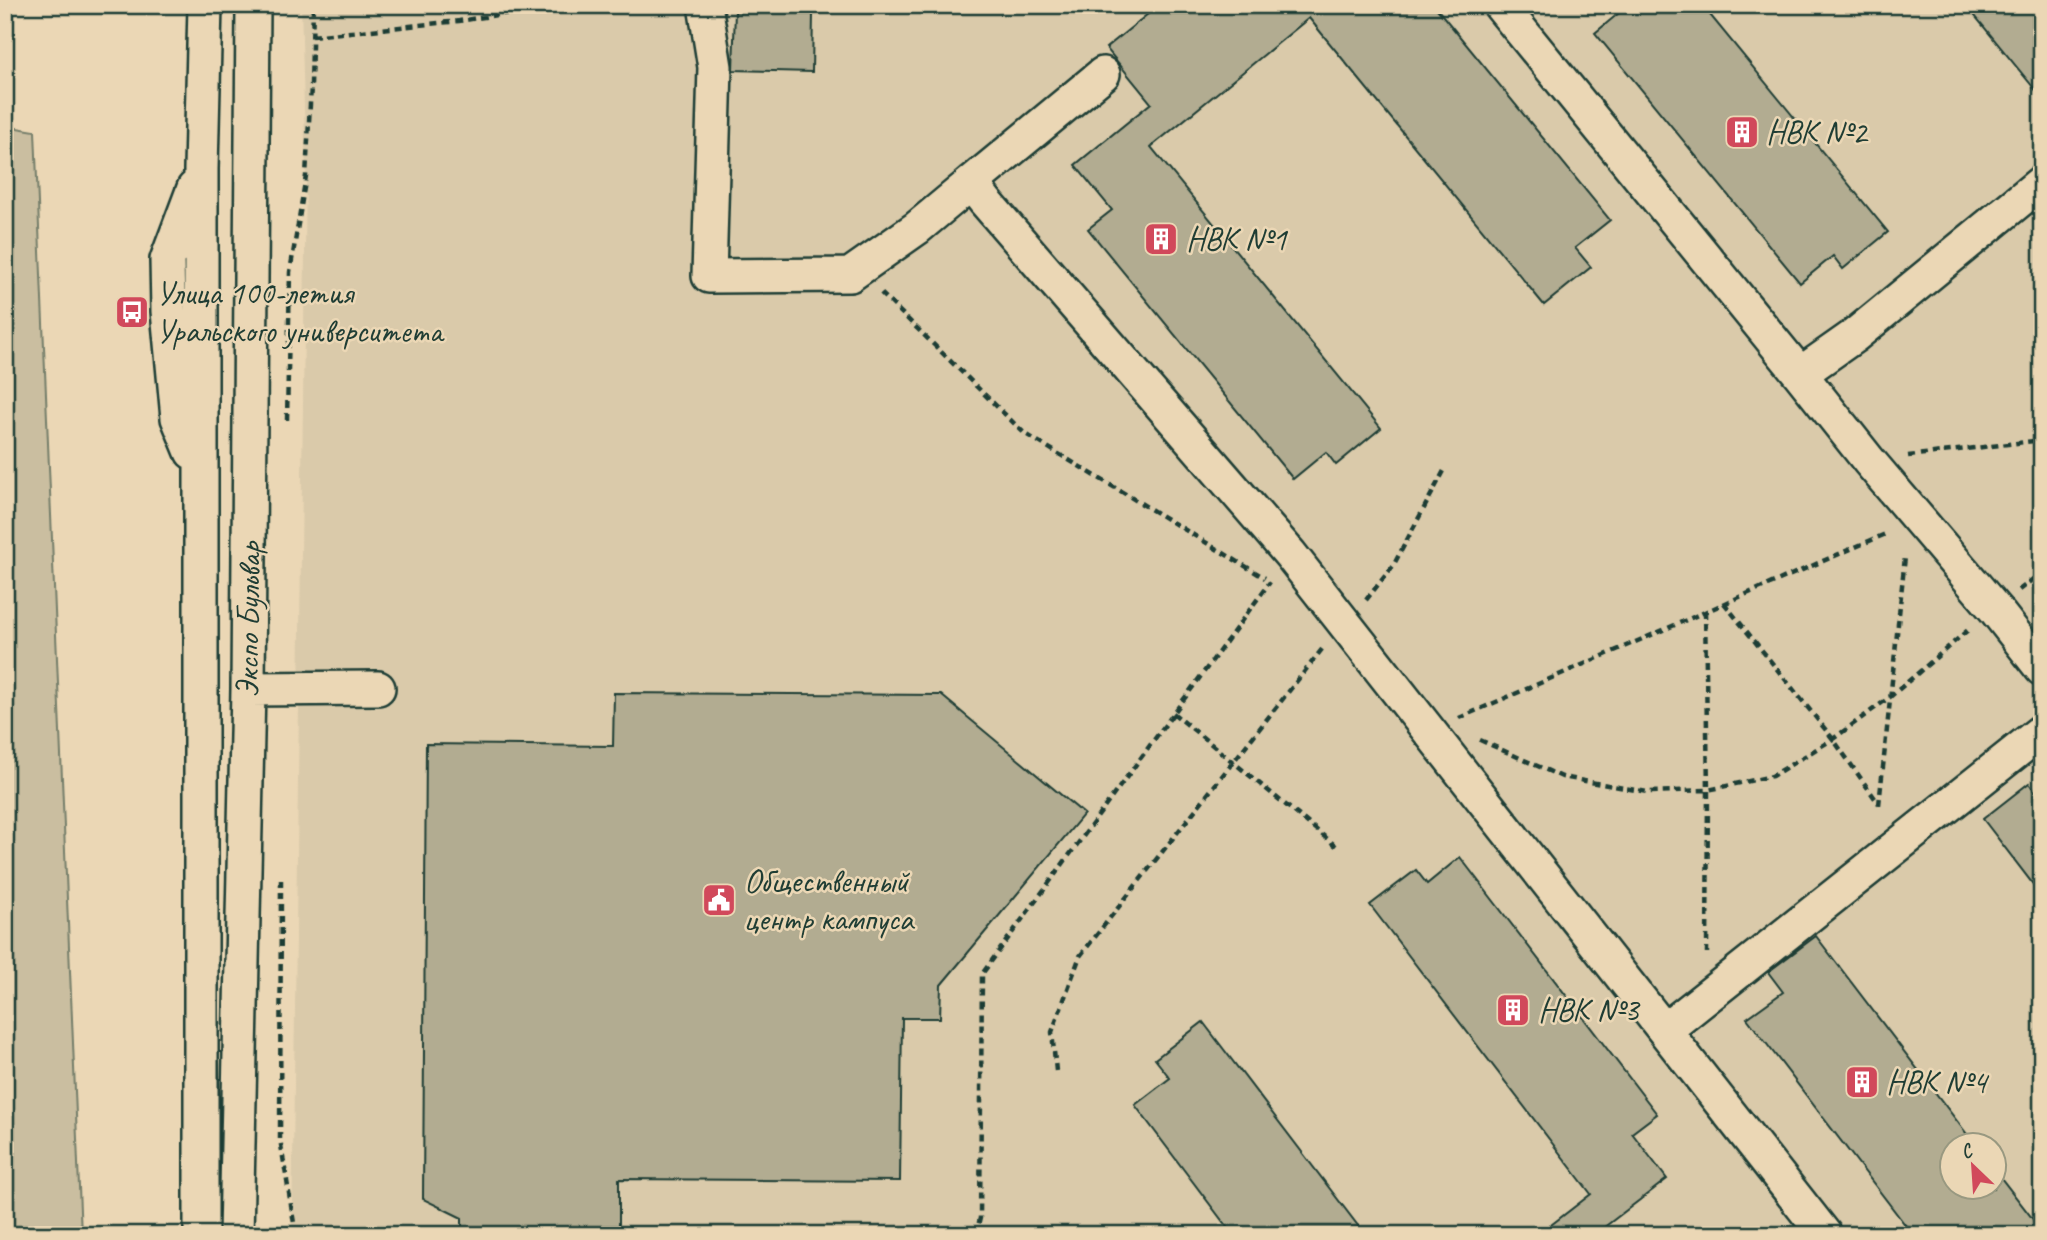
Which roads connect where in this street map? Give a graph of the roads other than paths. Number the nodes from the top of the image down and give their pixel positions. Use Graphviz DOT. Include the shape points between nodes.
graph roads {
  1 [pos="205,5"];
  2 [pos="253,5"];
  3 [pos="705,5"];
  4 [pos="1500,5"];
  5 [pos="1103,74"];
  6 [pos="2042,182"];
  7 [pos="971,183"];
  8 [pos="1800,374"];
  9 [pos="2042,668"];
  10 [pos="378,688"];
  11 [pos="248,689"];
  12 [pos="2042,731"];
  13 [pos="1665,1030"];
  14 [pos="201,1235"];
  15 [pos="236,1235"];
  16 [pos="1825,1235"];
  1 -- 14 [label="street, Экспо Бульвар"];
  2 -- 11 [label="street, Экспо Бульвар"];
  3 -- 7 [label="street" via="715,66 709,276 850,275"];
  4 -- 8 [label="street"];
  5 -- 7 [label="street"];
  6 -- 8 [label="street" via="1854,336"];
  7 -- 13 [label="street" via="1290,554"];
  8 -- 9 [label="street"];
  10 -- 11 [label="street"];
  11 -- 15 [label="street, Экспо Бульвар"];
  12 -- 13 [label="street"];
  13 -- 16 [label="street"];
}
